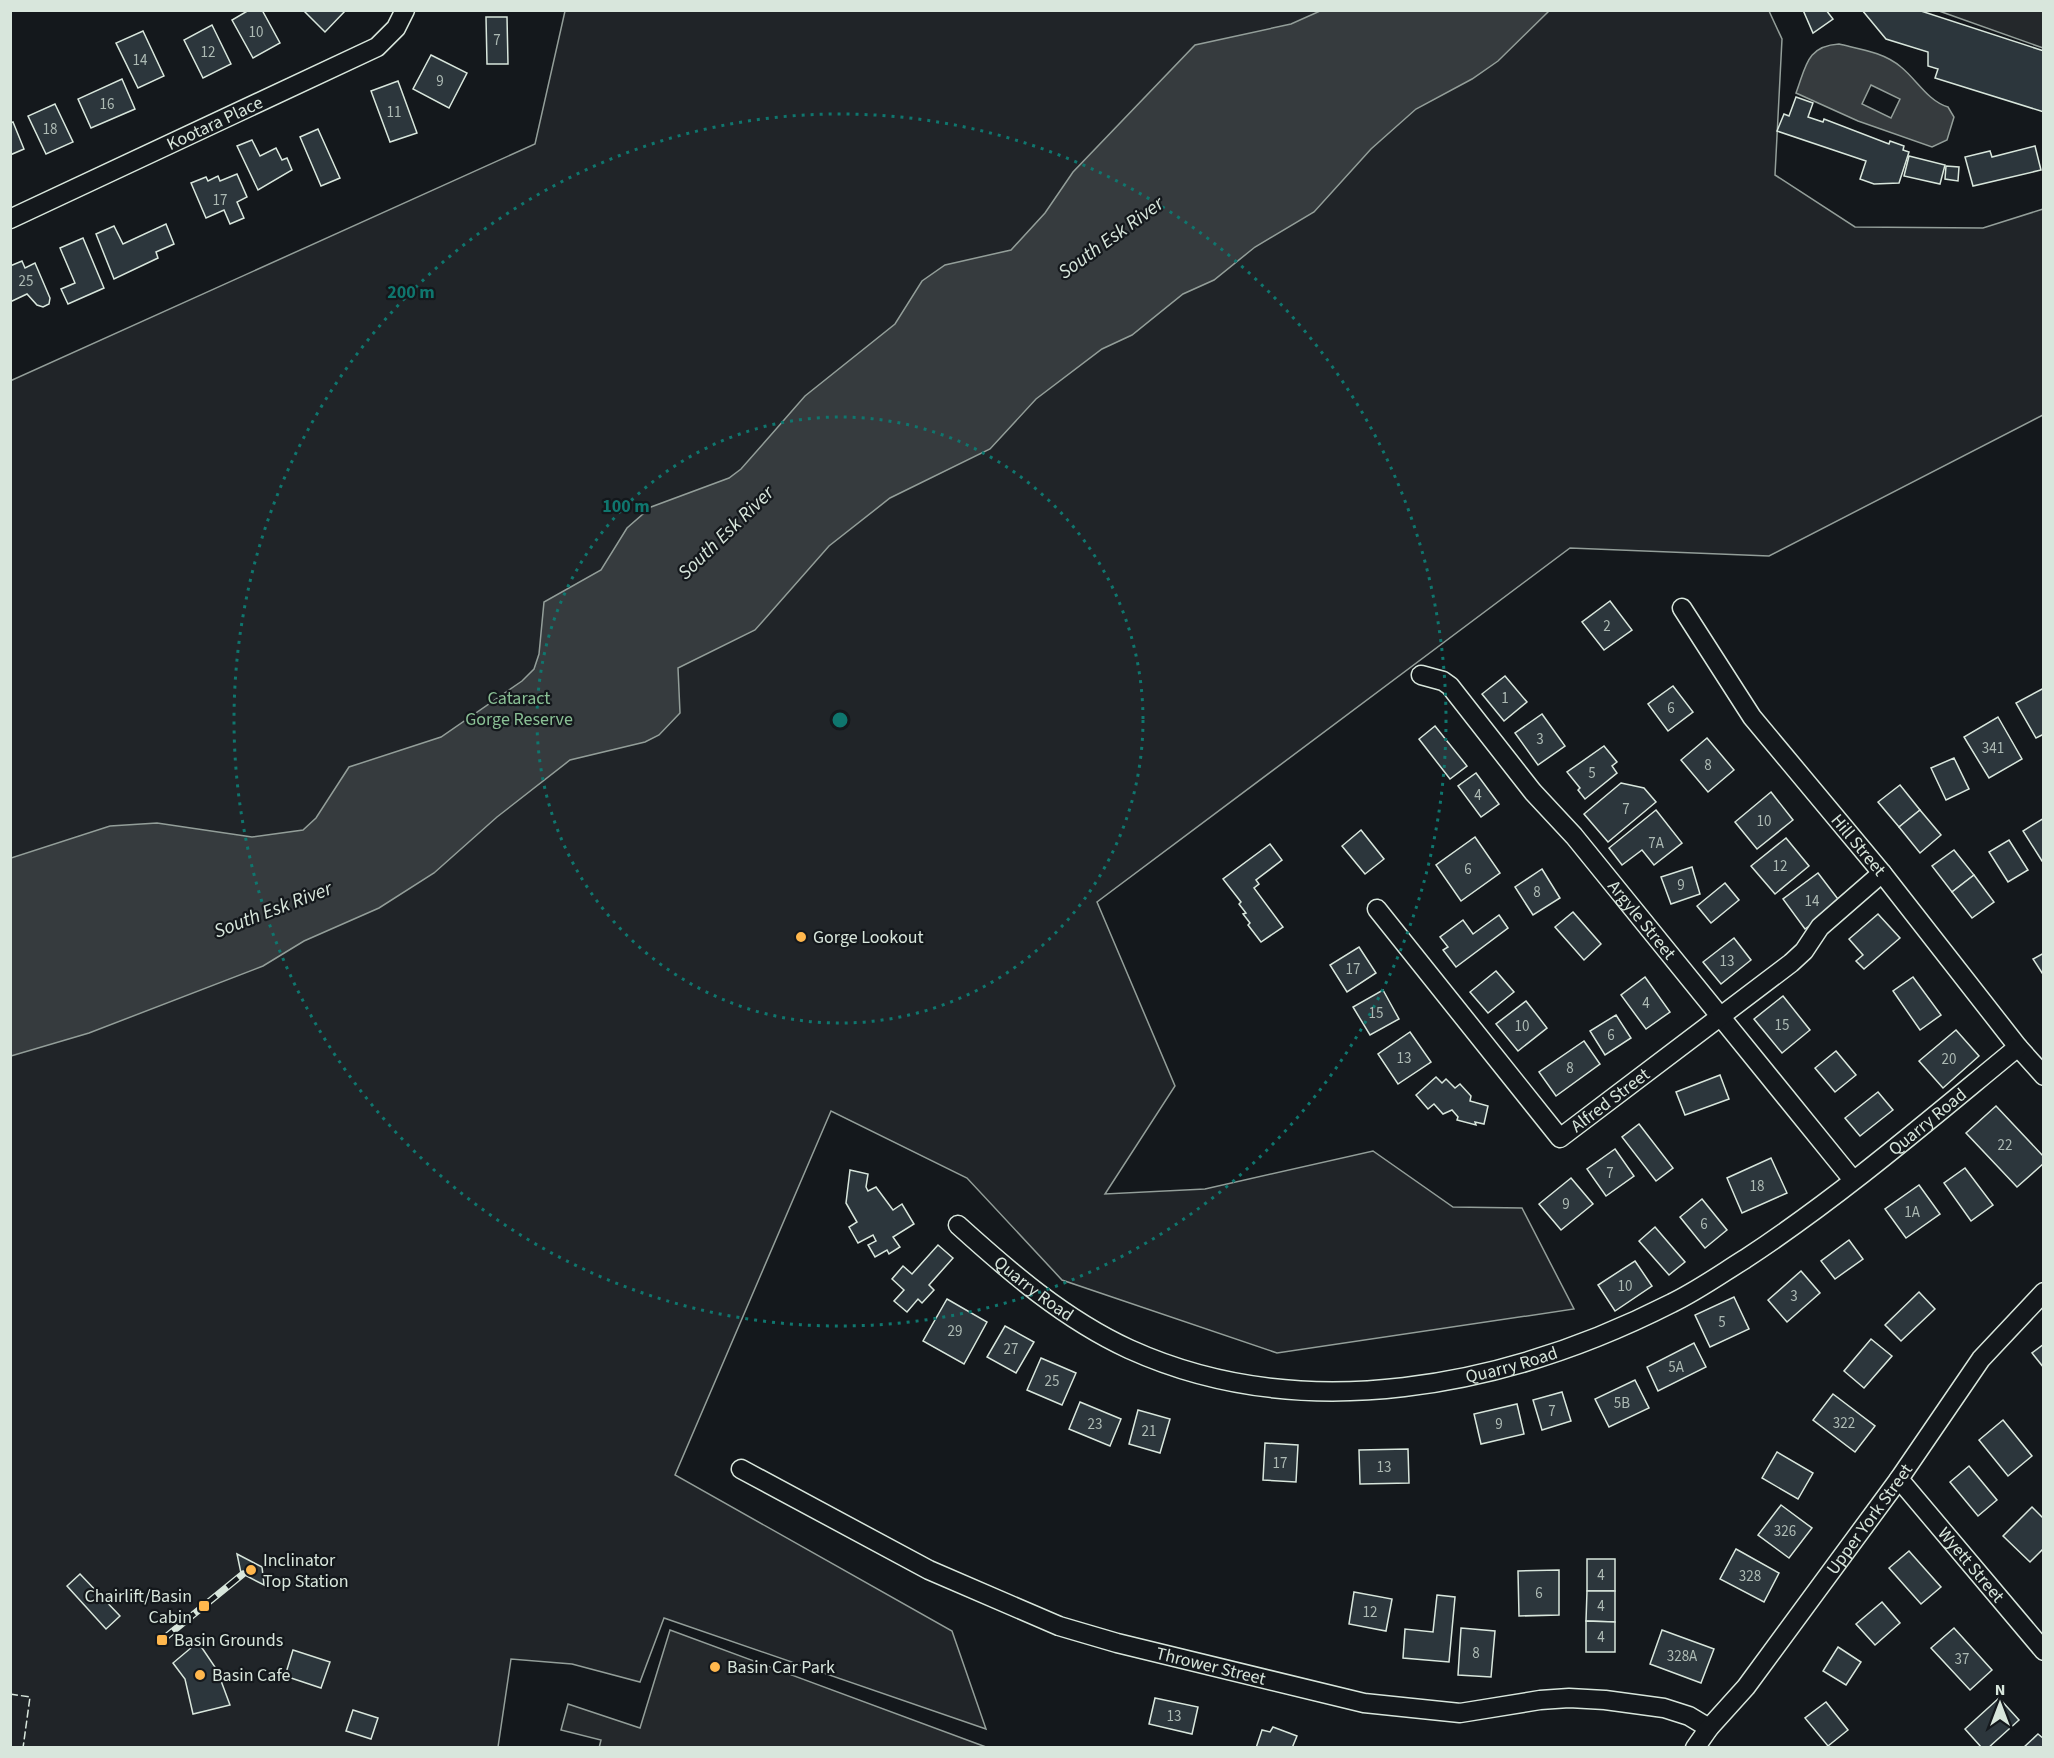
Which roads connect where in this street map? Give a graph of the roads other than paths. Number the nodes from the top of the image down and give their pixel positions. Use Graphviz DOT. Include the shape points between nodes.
graph roads {
  1 [pos="405,10"];
  2 [pos="10,219"];
  3 [pos="1682,608"];
  4 [pos="1421,675"];
  5 [pos="1882,873"];
  6 [pos="1377,909"];
  7 [pos="1719,1018"];
  8 [pos="2018,1047"];
  9 [pos="2043,1076"];
  10 [pos="1853,1180"];
  11 [pos="958,1225"];
  12 [pos="2043,1292"];
  13 [pos="741,1469"];
  14 [pos="1899,1479"];
  15 [pos="2043,1651"];
  16 [pos="1709,1728"];
  17 [pos="1695,1748"];
  1 -- 2 [label="street, Kootara Place" via="396,28 377,47"];
  3 -- 5 [label="street, Hill Street" via="1752,717"];
  4 -- 7 [label="street, Argyle Street" via="1450,686"];
  5 -- 7 [label="street, Alfred Street" via="1820,927 1791,963"];
  5 -- 8 [label="street, Hill Street"];
  6 -- 7 [label="street, Alfred Street" via="1560,1138"];
  7 -- 10 [label="street, Argyle Street"];
  8 -- 9 [label="street, Hill Street"];
  8 -- 10 [label="street, Quarry Road"];
  10 -- 11 [label="street, Quarry Road" via="1785,1232 1710,1281 1673,1303 1598,1336 1555,1353 1472,1376 1375,1390 1261,1389 1216,1380 1129,1349 1052,1304 1008,1271"];
  12 -- 14 [label="street, Upper York Street" via="1981,1359"];
  13 -- 16 [label="street, Thrower Street" via="929,1570 1059,1626 1117,1643 1364,1703 1460,1713 1540,1700 1593,1699 1665,1708"];
  14 -- 15 [label="street, Wyett Street"];
  14 -- 16 [label="street, Upper York Street" via="1746,1688"];
  16 -- 17 [label="street, Upper York Street"];
}
